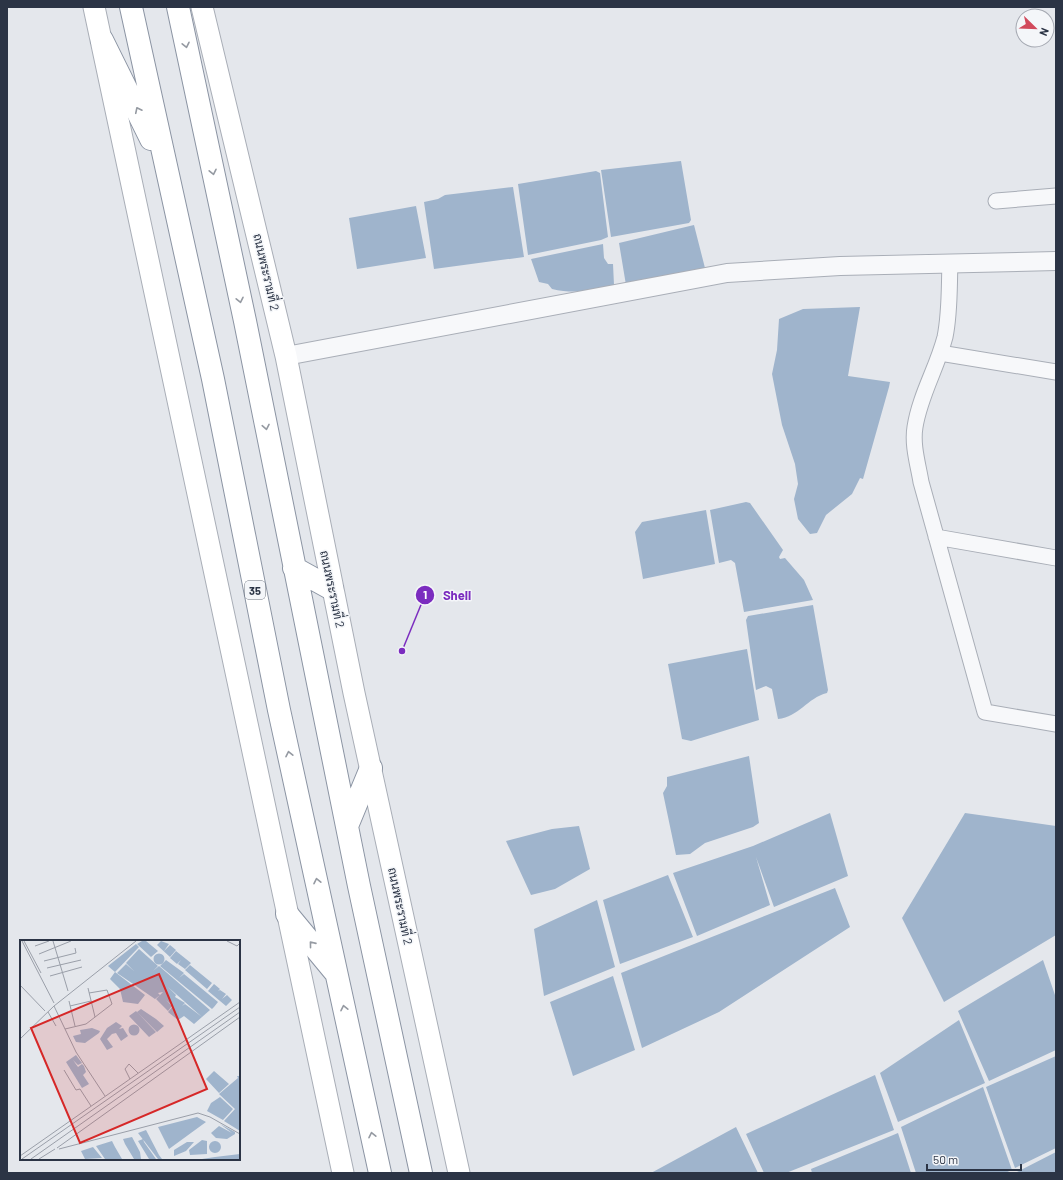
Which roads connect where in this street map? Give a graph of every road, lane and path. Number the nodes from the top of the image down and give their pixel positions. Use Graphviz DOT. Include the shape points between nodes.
graph roads {
  1 [pos="94,7"];
  2 [pos="131,7"];
  3 [pos="178,7"];
  4 [pos="202,7"];
  5 [pos="102,40"];
  6 [pos="167,170"];
  7 [pos="1056,196"];
  8 [pos="996,202"];
  9 [pos="1056,261"];
  10 [pos="950,264"];
  11 [pos="940,353"];
  12 [pos="286,356"];
  13 [pos="1056,372"];
  14 [pos="936,537"];
  15 [pos="1056,558"];
  16 [pos="294,568"];
  17 [pos="332,589"];
  18 [pos="1056,724"];
  19 [pos="371,768"];
  20 [pos="347,826"];
  21 [pos="287,914"];
  22 [pos="337,974"];
  23 [pos="343,1173"];
  24 [pos="380,1173"];
  25 [pos="421,1173"];
  26 [pos="459,1173"];
  1 -- 5 [label="main road"];
  2 -- 6 [label="highway, 35"];
  3 -- 16 [label="highway, one-way" via="245,321"];
  4 -- 12 [label="main road, ถนนพระรามที่ 2"];
  6 -- 5 [label="highway, one-way"];
  5 -- 21 [label="main road"];
  22 -- 6 [label="highway, 35, one-way" via="279,710 213,379"];
  7 -- 8 [label="street"];
  9 -- 10 [label="street"];
  10 -- 11 [label="street" via="948,316"];
  10 -- 12 [label="street" via="840,266 727,273"];
  11 -- 13 [label="street"];
  11 -- 14 [label="street" via="922,400 915,428 921,482"];
  12 -- 17 [label="main road, ถนนพระรามที่ 2"];
  14 -- 15 [label="street"];
  14 -- 18 [label="street" via="985,712"];
  16 -- 17 [label="highway"];
  16 -- 20 [label="highway"];
  17 -- 19 [label="main road, ถนนพระรามที่ 2"];
  19 -- 20 [label="highway"];
  19 -- 26 [label="main road, ถนนพระรามที่ 2"];
  20 -- 25 [label="highway"];
  22 -- 21 [label="highway, one-way"];
  21 -- 23 [label="main road"];
  24 -- 22 [label="highway, 35, one-way"];
}
